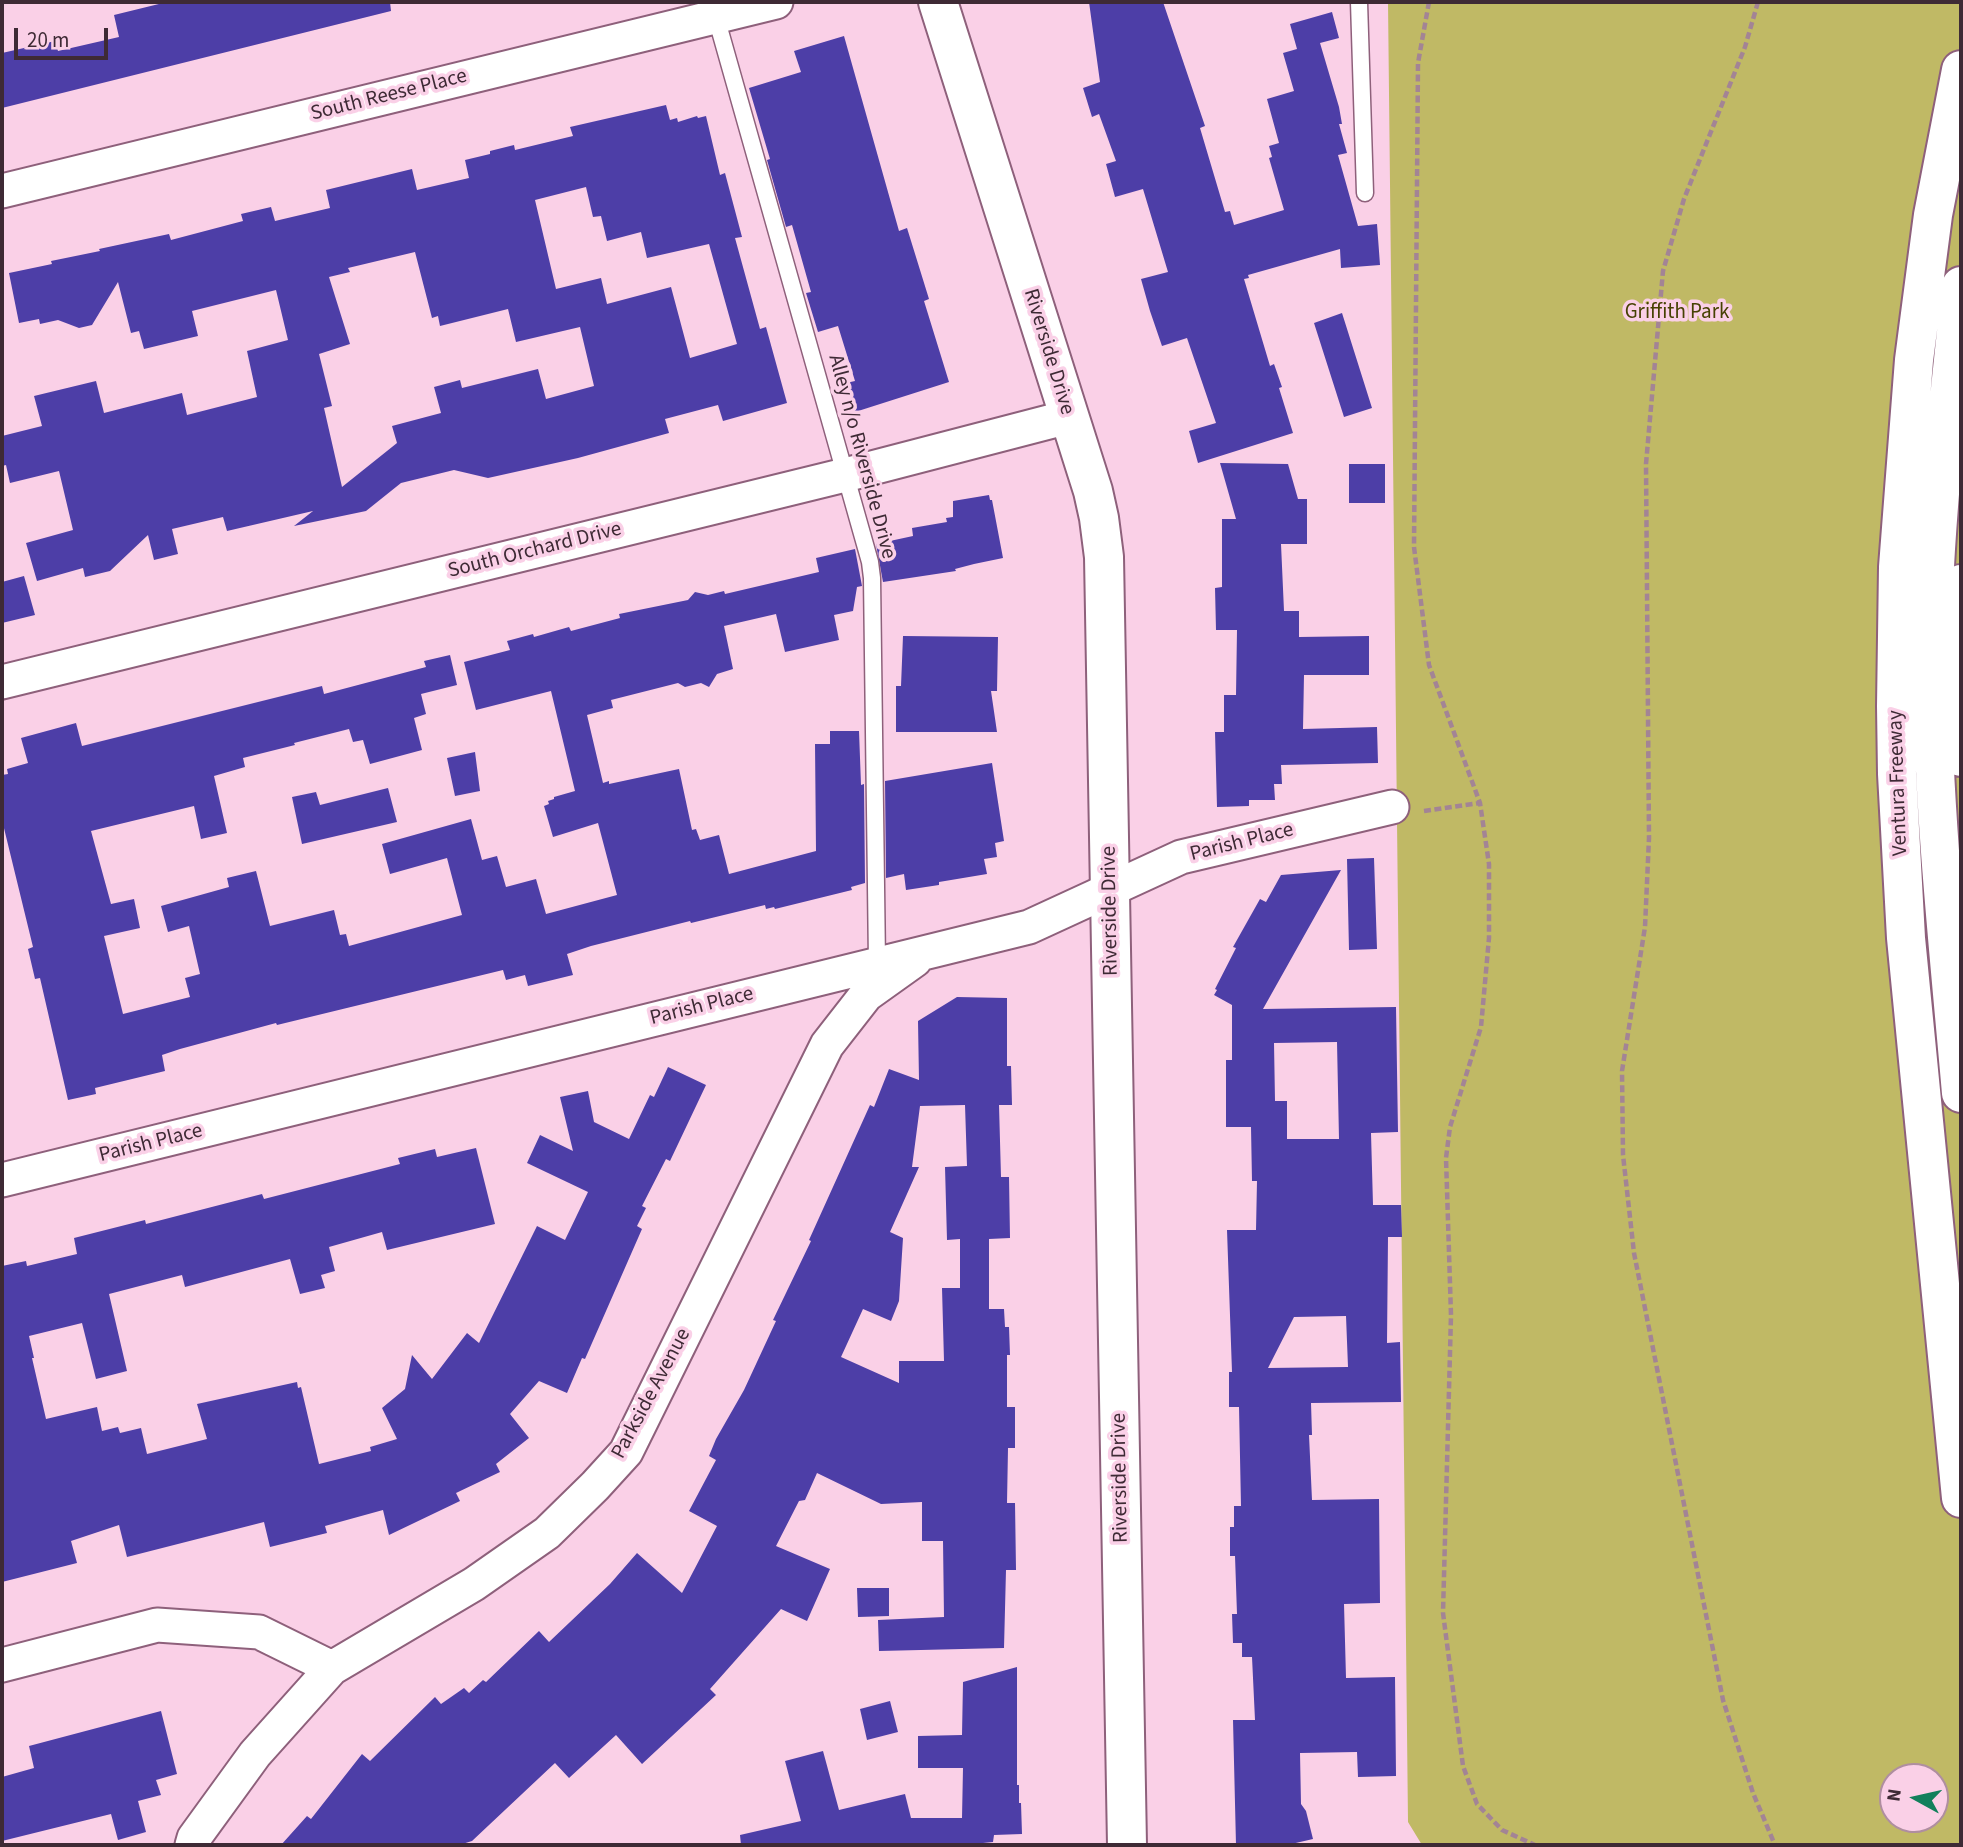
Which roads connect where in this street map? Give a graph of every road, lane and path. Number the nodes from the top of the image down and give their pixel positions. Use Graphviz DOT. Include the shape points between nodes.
graph roads {
  1 [pos="776,2"];
  2 [pos="938,2"];
  3 [pos="1359,2"];
  4 [pos="1429,2"];
  5 [pos="1758,2"];
  6 [pos="716,17"];
  7 [pos="1961,70"];
  8 [pos="2,191"];
  9 [pos="1366,193"];
  10 [pos="1961,286"];
  11 [pos="1068,417"];
  12 [pos="845,475"];
  13 [pos="1961,584"];
  14 [pos="2,682"];
  15 [pos="1961,757"];
  16 [pos="1480,803"];
  17 [pos="1392,807"];
  18 [pos="1110,890"];
  19 [pos="928,950"];
  20 [pos="877,963"];
  21 [pos="1961,1093"];
  22 [pos="2,1181"];
  23 [pos="1961,1498"];
  24 [pos="2,1665"];
  25 [pos="332,1668"];
  26 [pos="192,1845"];
  27 [pos="1127,1845"];
  28 [pos="1535,1845"];
  29 [pos="1775,1845"];
  1 -- 6 [label="street, South Reese Place"];
  2 -- 11 [label="main road, Riverside Drive"];
  3 -- 9 [label="lane"];
  4 -- 16 [label="path" via="1419,63 1414,547 1429,665"];
  5 -- 29 [label="path" via="1745,47 1684,199 1663,271 1646,464 1649,838 1645,928 1622,1071 1623,1154 1634,1253 1723,1700"];
  6 -- 8 [label="street, South Reese Place"];
  6 -- 12 [label="lane, Alley n/o Riverside Drive"];
  7 -- 23 [label="main road, Ventura Freeway" via="1933,215 1914,360 1898,567 1896,693 1906,939"];
  10 -- 21 [label="main road" via="1935,560 1932,681 1939,847"];
  11 -- 12 [label="street, South Orchard Drive"];
  11 -- 18 [label="main road, Riverside Drive" via="1093,491 1104,557"];
  12 -- 14 [label="street, South Orchard Drive"];
  12 -- 20 [label="lane, Alley n/o Riverside Drive" via="872,578"];
  13 -- 15 [label="main road"];
  16 -- 17 [label="path" via="1429,811"];
  16 -- 28 [label="path" via="1489,864 1489,938 1481,1027 1450,1127 1446,1158 1451,1315 1443,1613 1463,1766 1477,1804 1502,1830"];
  17 -- 18 [label="street, Parish Place" via="1181,858"];
  18 -- 19 [label="street, Parish Place" via="1029,927"];
  18 -- 27 [label="main road, Riverside Drive"];
  19 -- 20 [label="street, Parish Place"];
  19 -- 25 [label="street, Parkside Avenue" via="866,995 827,1045 626,1452 547,1533 474,1584"];
  20 -- 22 [label="street, Parish Place"];
  24 -- 25 [label="street" via="157,1625 259,1632"];
  25 -- 26 [label="street, Parkside Avenue" via="256,1754"];
}
